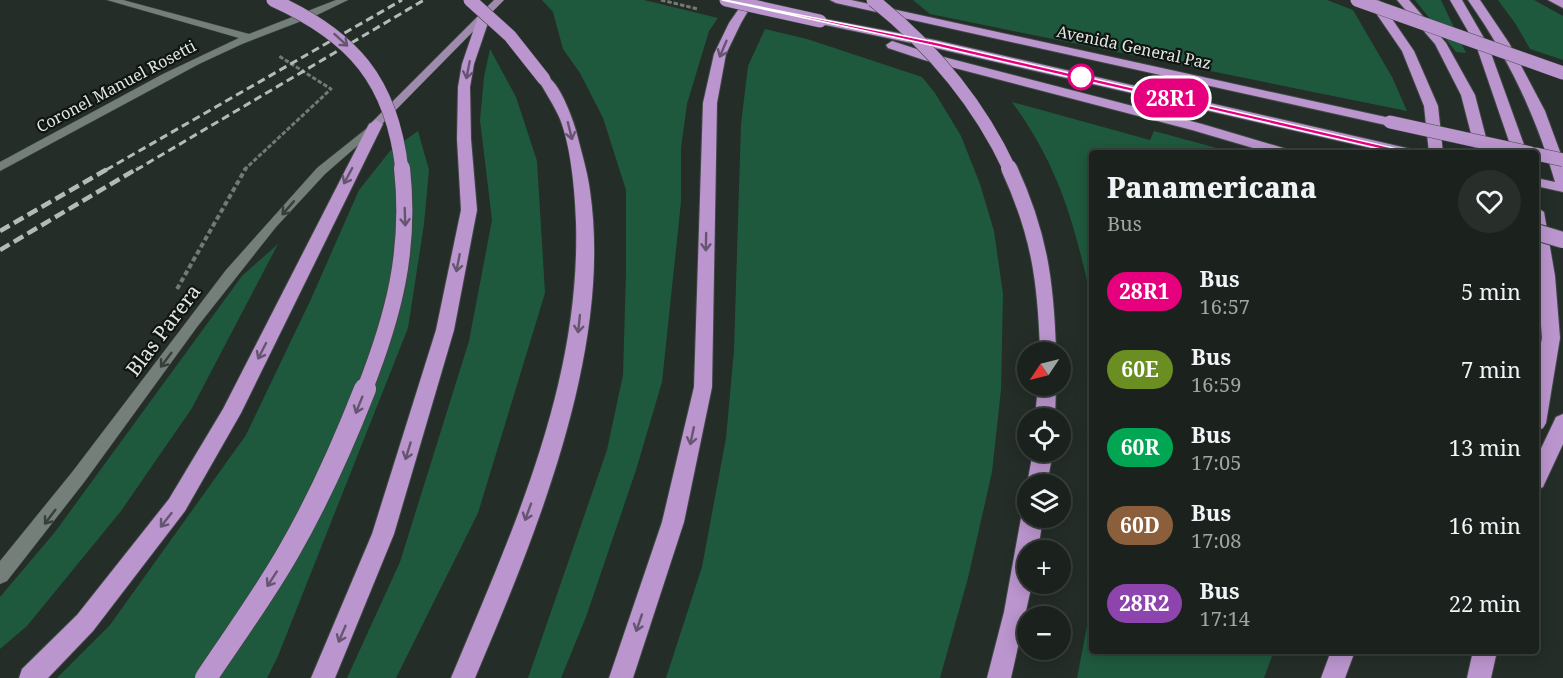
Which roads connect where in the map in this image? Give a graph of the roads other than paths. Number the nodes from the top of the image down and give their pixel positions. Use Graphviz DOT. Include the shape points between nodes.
graph roads {
  1 [pos="112,0"];
  2 [pos="273,0"];
  3 [pos="343,0"];
  4 [pos="470,0"];
  5 [pos="499,0"];
  6 [pos="726,0"];
  7 [pos="753,0"];
  8 [pos="873,0"];
  9 [pos="1357,0"];
  10 [pos="1373,0"];
  11 [pos="1403,0"];
  12 [pos="1456,0"];
  13 [pos="1474,0"];
  14 [pos="1554,0"];
  15 [pos="838,1"];
  16 [pos="1563,5"];
  17 [pos="485,14"];
  18 [pos="821,22"];
  19 [pos="248,37"];
  20 [pos="1563,72"];
  21 [pos="376,124"];
  22 [pos="1275,150"];
  23 [pos="1398,150"];
  24 [pos="1436,150"];
  25 [pos="1482,150"];
  26 [pos="1517,150"];
  27 [pos="1519,150"];
  28 [pos="1539,155"];
  29 [pos="1563,160"];
  30 [pos="0,166"];
  31 [pos="1539,182"];
  32 [pos="1563,186"];
  33 [pos="1539,228"];
  34 [pos="1539,233"];
  35 [pos="1563,240"];
  36 [pos="1048,342"];
  37 [pos="1539,406"];
  38 [pos="1563,422"];
  39 [pos="1539,474"];
  40 [pos="1030,528"];
  41 [pos="0,575"];
  42 [pos="1342,654"];
  43 [pos="1484,654"];
  44 [pos="31,678"];
  45 [pos="206,678"];
  46 [pos="324,678"];
  47 [pos="463,678"];
  48 [pos="621,678"];
  49 [pos="999,678"];
  50 [pos="1333,678"];
  51 [pos="1479,678"];
  1 -- 19 [label="street"];
  2 -- 45 [label="highway, one-way, bridge" via="323,25 359,57 374,78 392,114 401,150 406,224 398,291 339,455 277,572"];
  3 -- 19 [label="street, Coronel Manuel Rosetti" via="321,12"];
  4 -- 47 [label="highway, one-way, bridge" via="515,41 544,79 568,121 581,173 587,250 578,335 550,451 499,595"];
  5 -- 17 [label="main road"];
  6 -- 18 [label="highway, bridge"];
  7 -- 48 [label="highway, one-way" via="735,23 720,54 710,103 703,387 673,522"];
  8 -- 36 [label="highway, bridge" via="955,75 989,126 1019,189 1041,262"];
  9 -- 20 [label="highway, bridge"];
  10 -- 24 [label="highway" via="1408,51 1431,106"];
  11 -- 25 [label="highway" via="1440,44 1468,95"];
  12 -- 27 [label="highway" via="1482,45"];
  13 -- 32 [label="highway" via="1519,69 1534,100 1550,138"];
  14 -- 16 [label="highway"];
  15 -- 26 [label="highway, Avenida General Paz, bridge"];
  17 -- 21 [label="main road"];
  17 -- 46 [label="highway, one-way" via="468,64 465,87 469,210 445,330 383,534"];
  18 -- 22 [label="highway" via="928,57"];
  18 -- 23 [label="highway" via="935,44"];
  19 -- 30 [label="street, Coronel Manuel Rosetti"];
  21 -- 41 [label="street, Blas Parera, one-way" via="314,177 235,268 46,522"];
  21 -- 44 [label="highway, one-way" via="231,412 177,505 85,623"];
  28 -- 29 [label="highway, bridge"];
  31 -- 32 [label="highway"];
  33 -- 37 [label="highway" via="1551,338"];
  34 -- 35 [label="highway, bridge"];
  38 -- 39 [label="highway"];
  40 -- 49 [label="highway" via="1016,612"];
  42 -- 50 [label="highway"];
  43 -- 51 [label="highway"];
}
